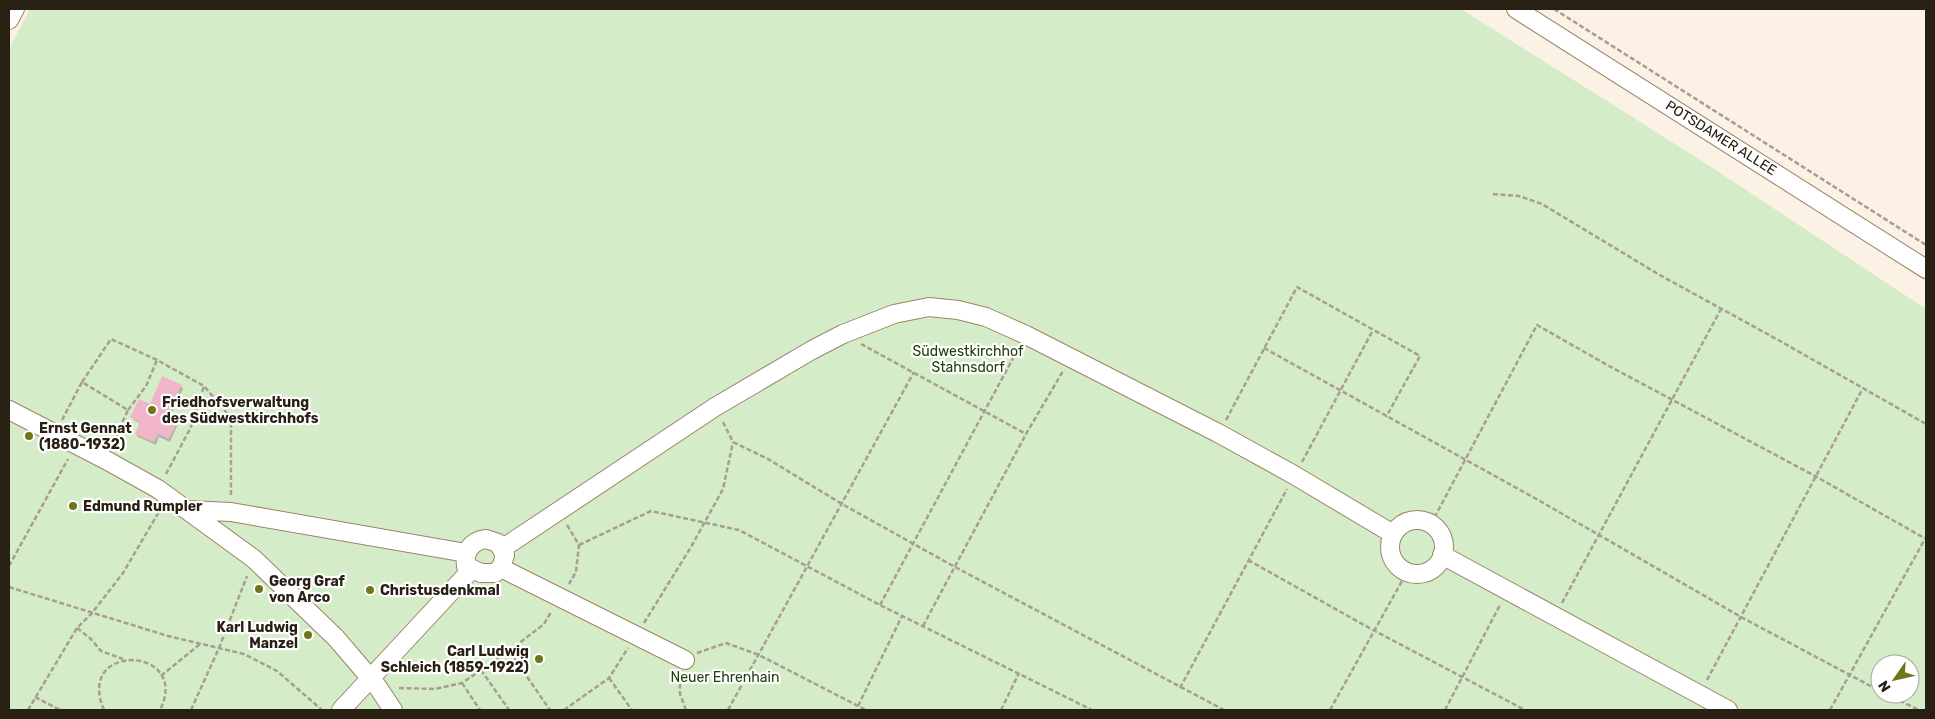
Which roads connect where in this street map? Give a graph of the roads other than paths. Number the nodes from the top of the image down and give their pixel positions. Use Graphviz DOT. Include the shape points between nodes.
graph roads {
  1 [pos="15,9"];
  2 [pos="1516,9"];
  3 [pos="9,20"];
  4 [pos="1926,268"];
  5 [pos="9,410"];
  6 [pos="188,510"];
  7 [pos="1393,534"];
  8 [pos="502,548"];
  9 [pos="1442,556"];
  10 [pos="469,561"];
  11 [pos="501,568"];
  12 [pos="685,660"];
  13 [pos="374,682"];
  14 [pos="341,710"];
  15 [pos="393,710"];
  16 [pos="1728,710"];
  1 -- 3 [label="street"];
  2 -- 4 [label="street, POTSDAMER ALLEE"];
  5 -- 6 [label="street" via="106,460"];
  6 -- 10 [label="street" via="231,512"];
  6 -- 13 [label="street" via="254,559 336,638"];
  7 -- 8 [label="street" via="1218,433 1026,335 986,316 929,307 894,314 812,350 715,407"];
  7 -- 9 [label="street" via="1406,522 1415,520 1432,524 1442,538"];
  7 -- 9 [label="street" via="1390,543 1394,560 1407,572 1424,573 1432,569"];
  8 -- 10 [label="street" via="486,539 474,543"];
  8 -- 11 [label="street" via="505,555"];
  9 -- 16 [label="street"];
  10 -- 11 [label="street" via="480,573 495,573"];
  10 -- 13 [label="street"];
  11 -- 12 [label="street"];
  13 -- 14 [label="street"];
  13 -- 15 [label="street"];
}
